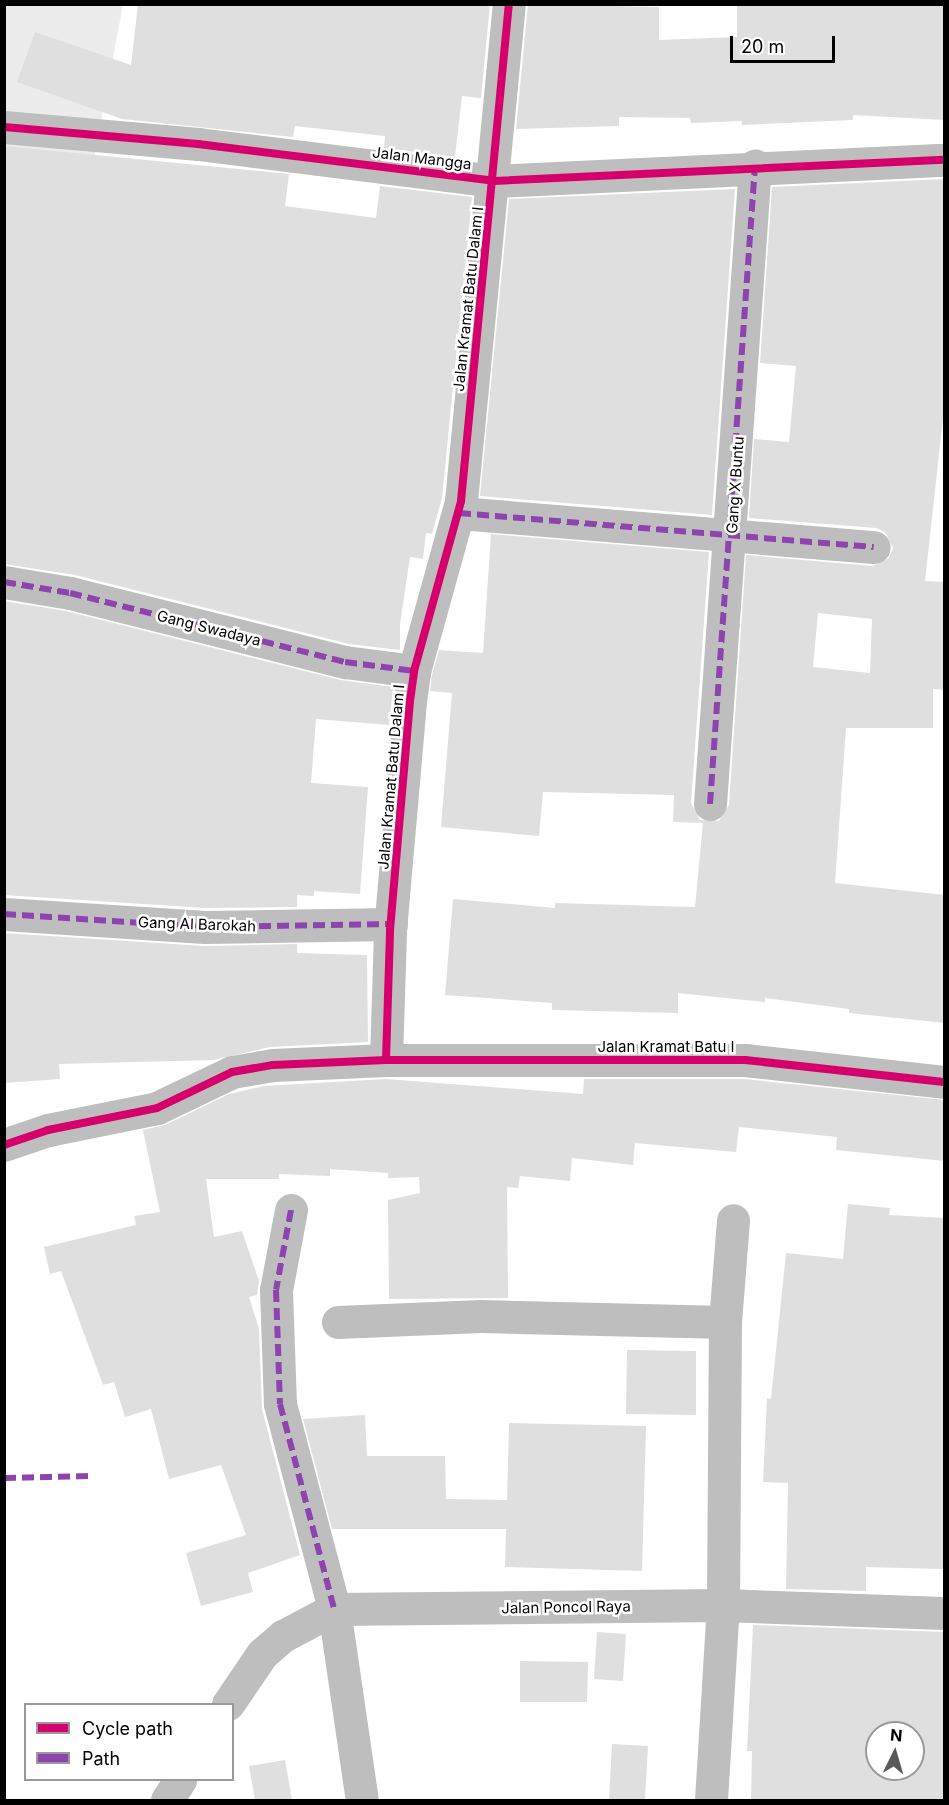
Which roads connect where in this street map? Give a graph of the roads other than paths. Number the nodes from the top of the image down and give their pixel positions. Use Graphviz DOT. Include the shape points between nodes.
graph roads {
  1 [pos="509,4"];
  2 [pos="4,127"];
  3 [pos="945,160"];
  4 [pos="755,166"];
  5 [pos="494,180"];
  6 [pos="459,513"];
  7 [pos="731,532"];
  8 [pos="874,547"];
  9 [pos="4,582"];
  10 [pos="414,671"];
  11 [pos="710,804"];
  12 [pos="4,914"];
  13 [pos="391,924"];
  14 [pos="386,1060"];
  15 [pos="945,1082"];
  16 [pos="4,1145"];
  17 [pos="291,1210"];
  18 [pos="733,1220"];
  19 [pos="338,1322"];
  20 [pos="725,1322"];
  21 [pos="723,1605"];
  22 [pos="334,1609"];
  23 [pos="945,1613"];
  24 [pos="229,1703"];
  25 [pos="179,1781"];
  26 [pos="167,1800"];
  27 [pos="362,1800"];
  28 [pos="711,1800"];
  1 -- 5 [label="street, Jalan Kramat Batu Dalam I"];
  2 -- 5 [label="street, Jalan Mangga" via="198,144"];
  3 -- 4 [label="street, Jalan Mangga"];
  4 -- 5 [label="street, Jalan Mangga"];
  4 -- 7 [label="street, Gang X Buntu"];
  5 -- 6 [label="street, Jalan Kramat Batu Dalam I"];
  6 -- 7 [label="street"];
  6 -- 10 [label="street, Jalan Kramat Batu Dalam I"];
  7 -- 8 [label="street"];
  7 -- 11 [label="street, Gang X Buntu"];
  9 -- 10 [label="street, Gang Swadaya" via="70,593 325,657"];
  10 -- 13 [label="street, Jalan Kramat Batu Dalam I"];
  12 -- 13 [label="street, Gang Al Barokah" via="205,927"];
  13 -- 14 [label="street, Jalan Kramat Batu Dalam I"];
  14 -- 15 [label="street, Jalan Kramat Batu I" via="745,1060"];
  14 -- 16 [label="street, Jalan Kramat Batu I" via="273,1065 232,1072 157,1108 48,1130"];
  17 -- 22 [label="street" via="276,1290 280,1404"];
  18 -- 20 [label="street"];
  19 -- 20 [label="street" via="481,1316"];
  20 -- 21 [label="street"];
  21 -- 22 [label="street, Jalan Poncol Raya"];
  21 -- 23 [label="street, Jalan Poncol Raya"];
  21 -- 28 [label="street"];
  22 -- 24 [label="street, Jalan Poncol Raya" via="283,1636 262,1654"];
  22 -- 27 [label="street"];
  25 -- 26 [label="street"];
}
